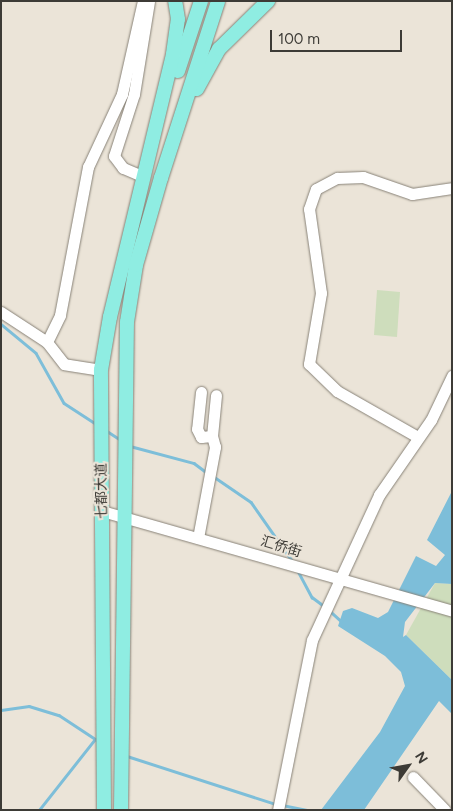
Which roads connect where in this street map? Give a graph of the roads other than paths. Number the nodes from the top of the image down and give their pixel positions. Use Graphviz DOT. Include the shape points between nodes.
graph roads {
  1 [pos="143,1"];
  2 [pos="149,1"];
  3 [pos="175,1"];
  4 [pos="201,1"];
  5 [pos="218,1"];
  6 [pos="268,1"];
  7 [pos="142,176"];
  8 [pos="161,178"];
  9 [pos="452,188"];
  10 [pos="1,312"];
  11 [pos="47,342"];
  12 [pos="101,370"];
  13 [pos="452,376"];
  14 [pos="200,392"];
  15 [pos="216,395"];
  16 [pos="416,436"];
  17 [pos="214,442"];
  18 [pos="102,511"];
  19 [pos="124,517"];
  20 [pos="198,538"];
  21 [pos="337,579"];
  22 [pos="452,611"];
  23 [pos="413,778"];
  24 [pos="104,810"];
  25 [pos="121,810"];
  26 [pos="278,810"];
  27 [pos="446,810"];
  1 -- 11 [label="street" via="122,94 88,167 60,315"];
  2 -- 7 [label="street" via="134,94 114,156 122,168"];
  3 -- 7 [label="main road" via="178,19 173,54"];
  4 -- 7 [label="main road"];
  5 -- 8 [label="main road"];
  6 -- 8 [label="main road" via="248,16 214,57 200,80"];
  7 -- 12 [label="main road, 七都大道"];
  8 -- 19 [label="main road, 七都大道" via="136,266 127,322"];
  9 -- 16 [label="street" via="412,194 363,178 337,178 316,188 309,209 320,294 309,364 337,391"];
  10 -- 11 [label="street"];
  11 -- 12 [label="street" via="64,364"];
  12 -- 18 [label="main road, 七都大道"];
  13 -- 16 [label="street" via="431,420"];
  14 -- 17 [label="street" via="197,429 200,437"];
  15 -- 17 [label="street"];
  16 -- 21 [label="street" via="379,495"];
  17 -- 20 [label="street"];
  18 -- 19 [label="street, 汇侨街"];
  18 -- 24 [label="main road, 七都大道"];
  19 -- 20 [label="street, 汇侨街"];
  19 -- 25 [label="main road, 七都大道"];
  20 -- 21 [label="street, 汇侨街"];
  21 -- 22 [label="street, 汇侨街"];
  21 -- 26 [label="street" via="312,640"];
  23 -- 27 [label="street"];
}
